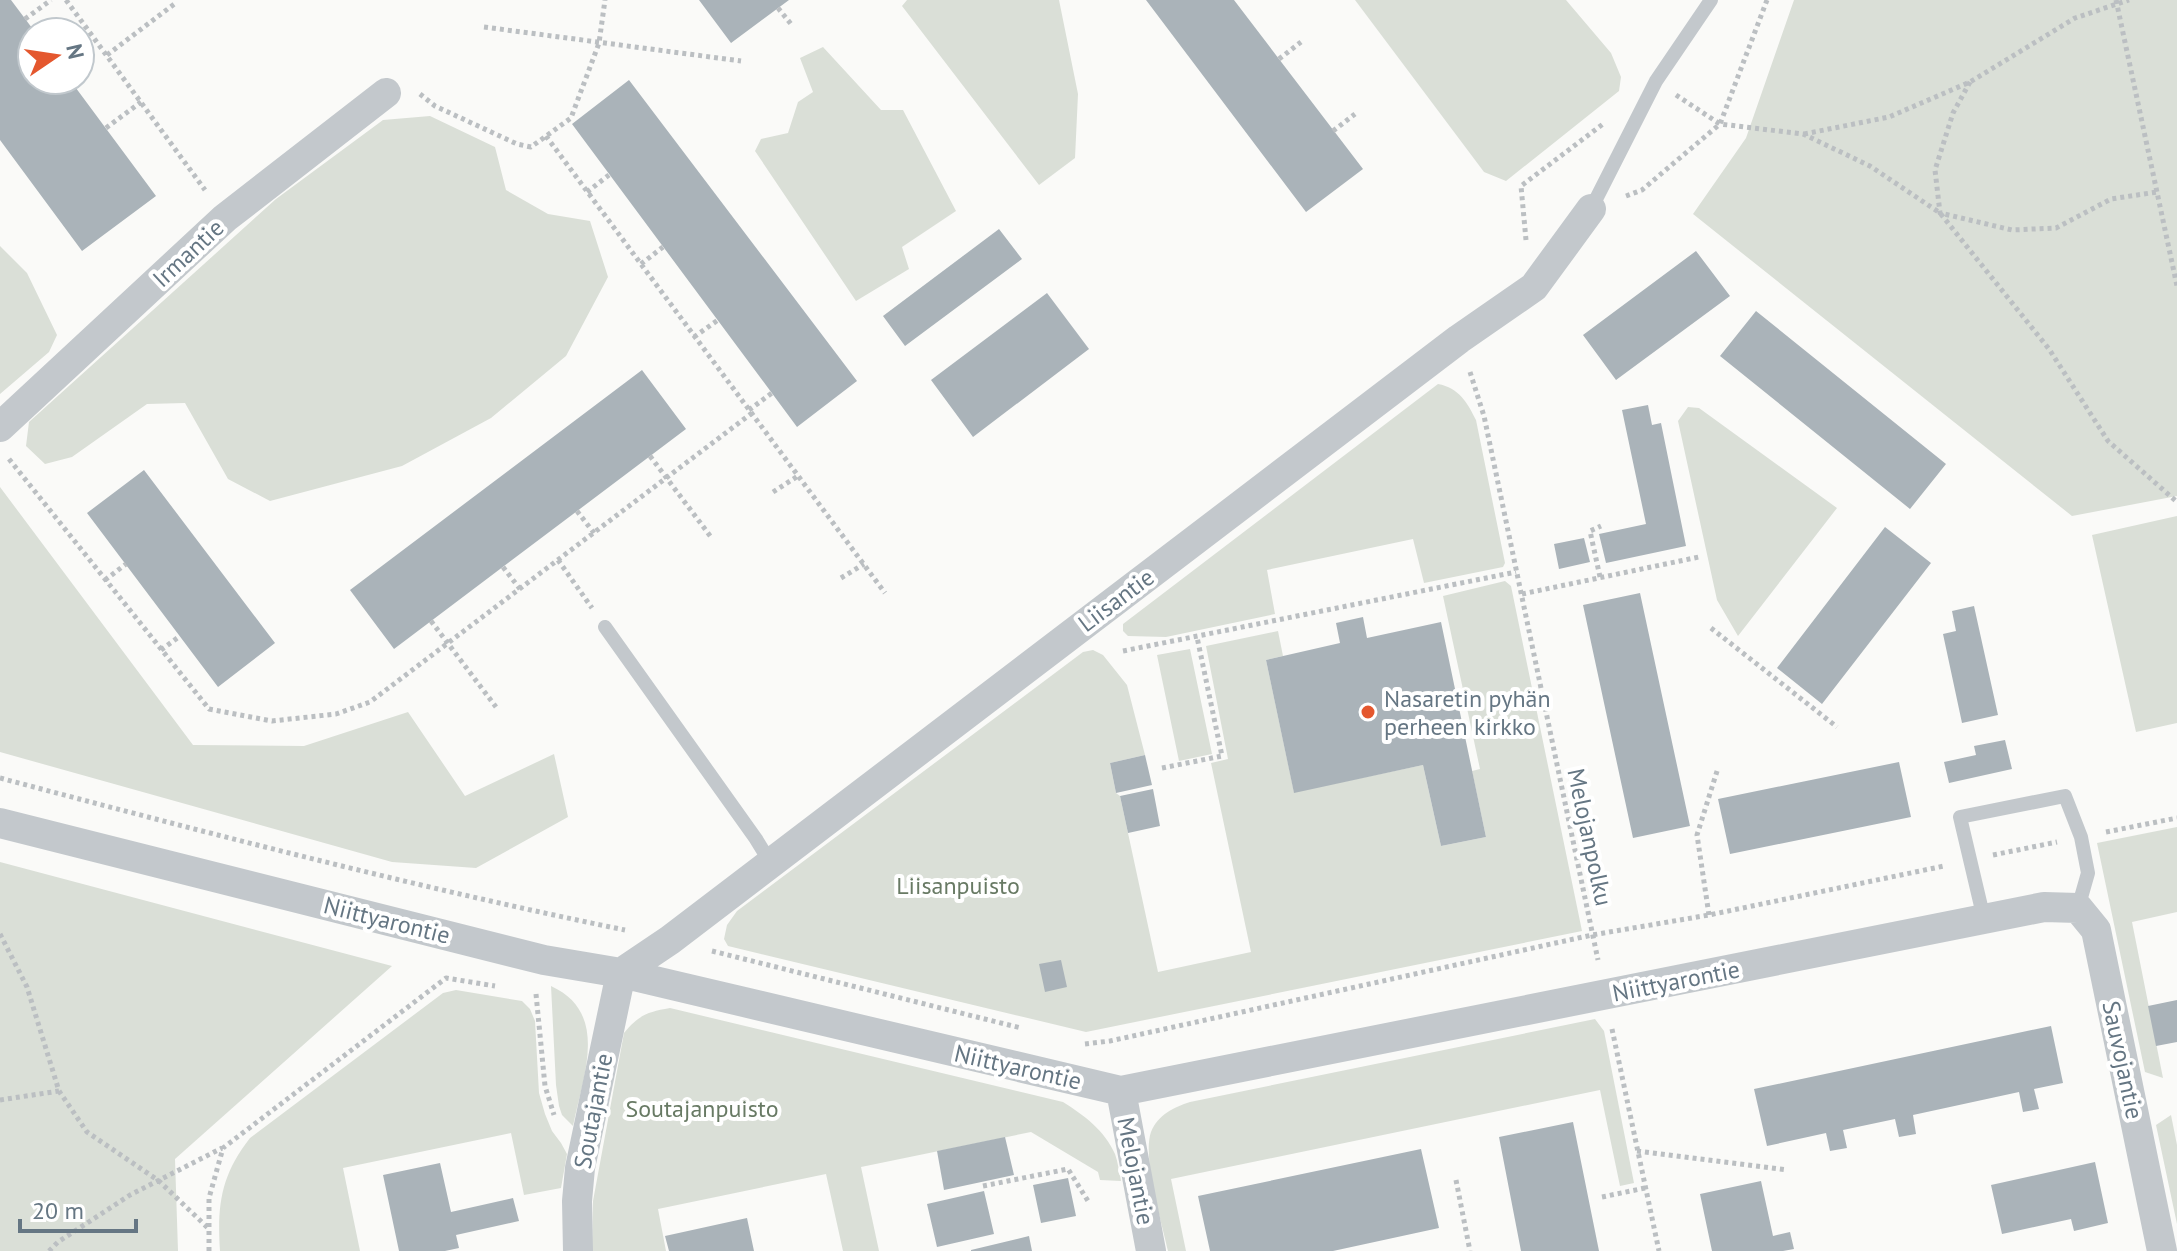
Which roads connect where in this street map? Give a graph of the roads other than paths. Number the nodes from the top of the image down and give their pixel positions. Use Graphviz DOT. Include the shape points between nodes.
graph roads {
  1 [pos="1711,0"];
  2 [pos="400,91"];
  3 [pos="1591,209"];
  4 [pos="0,427"];
  5 [pos="605,627"];
  6 [pos="0,823"];
  7 [pos="770,862"];
  8 [pos="2078,908"];
  9 [pos="1984,919"];
  10 [pos="621,973"];
  11 [pos="1121,1091"];
  12 [pos="578,1251"];
  13 [pos="1151,1251"];
  14 [pos="2162,1251"];
  1 -- 3 [label="lane" via="1656,81"];
  2 -- 4 [label="street, Irmantie" via="225,218"];
  3 -- 7 [label="street, Liisantie" via="1534,287"];
  5 -- 7 [label="lane"];
  6 -- 10 [label="street, Niittyarontie" via="544,960"];
  7 -- 10 [label="street, Liisantie"];
  8 -- 9 [label="street, Niittyarontie" via="2044,907"];
  8 -- 9 [label="lane" via="2088,873 2065,796 1960,817"];
  8 -- 14 [label="street, Sauvojantie" via="2096,930"];
  9 -- 11 [label="street, Niittyarontie"];
  10 -- 11 [label="street, Niittyarontie"];
  10 -- 12 [label="street, Soutajantie" via="580,1168"];
  11 -- 13 [label="street, Melojantie"];
}
